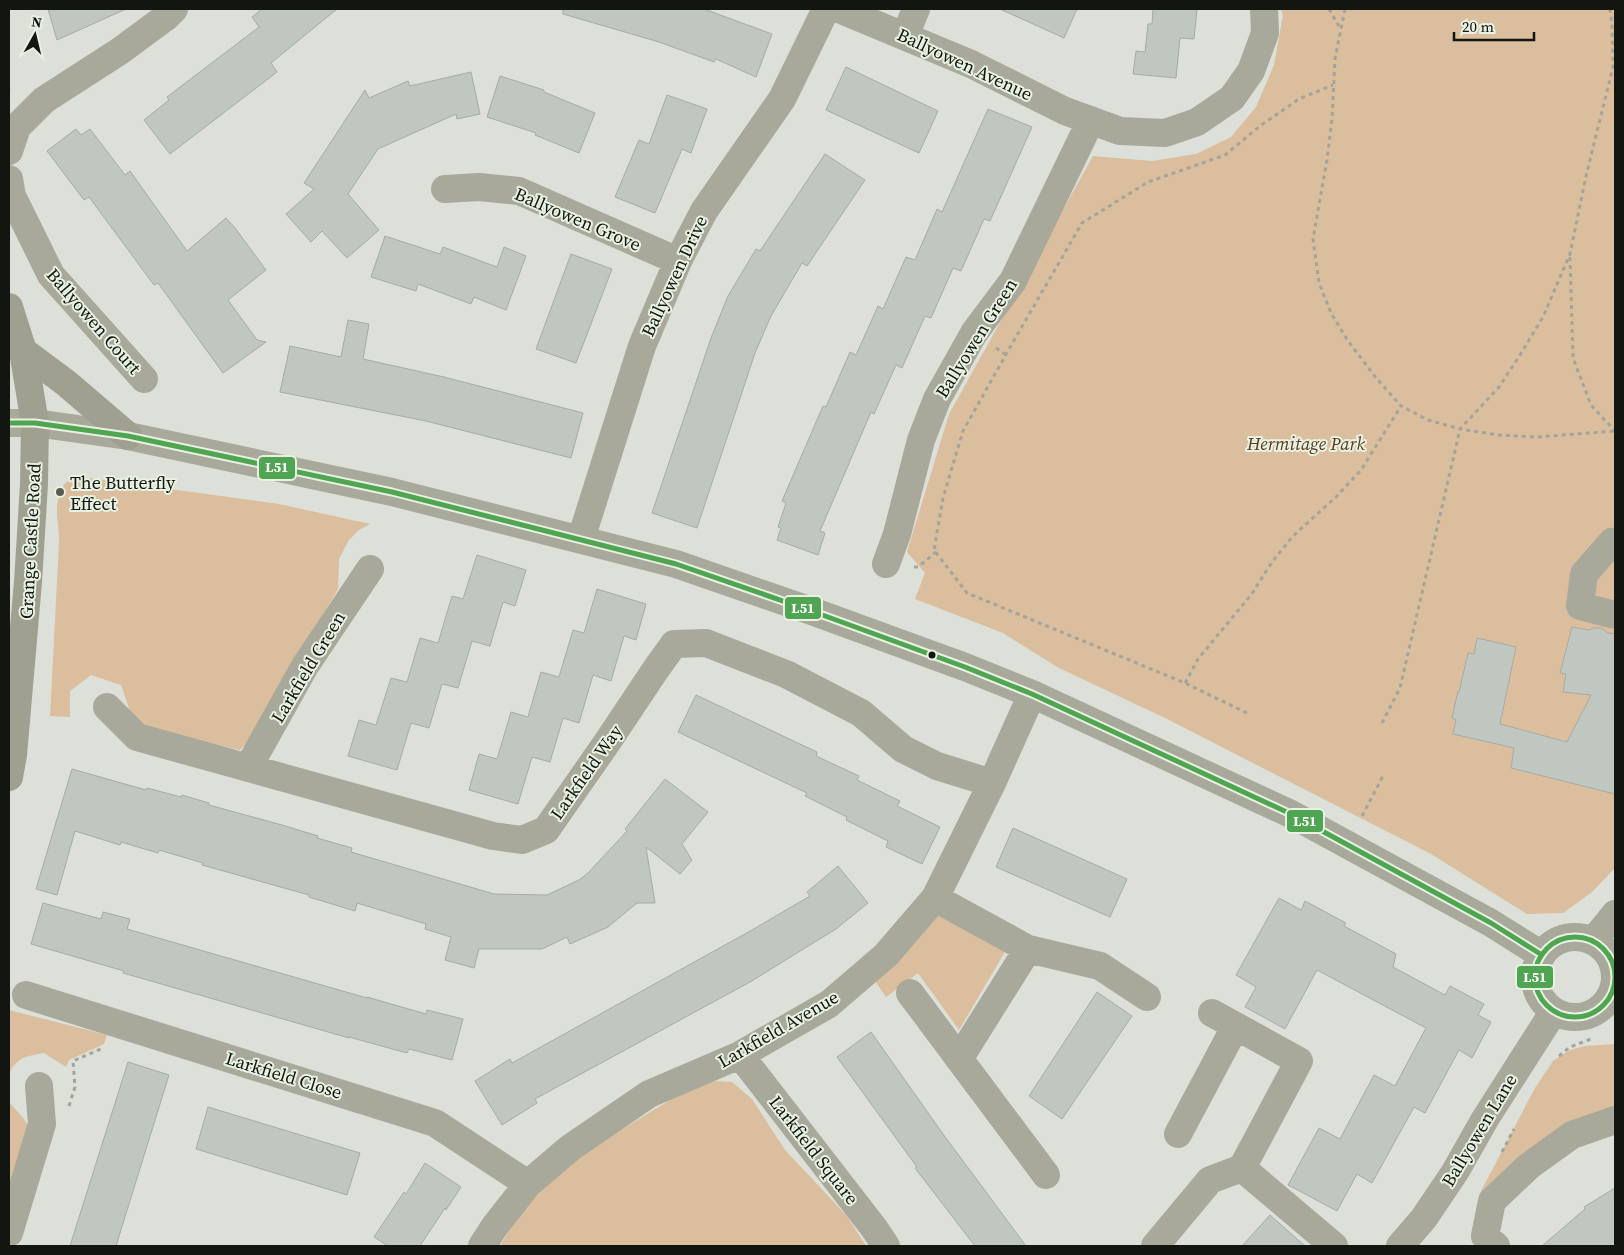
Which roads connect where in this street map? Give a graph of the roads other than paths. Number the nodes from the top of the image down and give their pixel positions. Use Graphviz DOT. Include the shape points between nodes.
graph roads {
  1 [pos="826,9"];
  2 [pos="839,9"];
  3 [pos="916,9"];
  4 [pos="1264,9"];
  5 [pos="167,11"];
  6 [pos="905,36"];
  7 [pos="1091,120"];
  8 [pos="9,151"];
  9 [pos="9,179"];
  10 [pos="445,189"];
  11 [pos="678,262"];
  12 [pos="9,307"];
  13 [pos="23,351"];
  14 [pos="144,379"];
  15 [pos="22,423"];
  16 [pos="128,436"];
  17 [pos="581,539"];
  18 [pos="1615,543"];
  19 [pos="886,564"];
  20 [pos="370,569"];
  21 [pos="1615,615"];
  22 [pos="1032,694"];
  23 [pos="106,707"];
  24 [pos="248,768"];
  25 [pos="9,777"];
  26 [pos="992,782"];
  27 [pos="936,898"];
  28 [pos="1615,914"];
  29 [pos="1593,941"];
  30 [pos="1028,949"];
  31 [pos="1542,954"];
  32 [pos="910,993"];
  33 [pos="26,995"];
  34 [pos="1147,997"];
  35 [pos="1613,997"];
  36 [pos="1554,1011"];
  37 [pos="740,1055"];
  38 [pos="959,1059"];
  39 [pos="39,1086"];
  40 [pos="1615,1120"];
  41 [pos="1178,1134"];
  42 [pos="1242,1168"];
  43 [pos="1046,1175"];
  44 [pos="528,1184"];
  45 [pos="9,1233"];
  46 [pos="482,1246"];
  47 [pos="886,1246"];
  48 [pos="1155,1246"];
  49 [pos="1334,1246"];
  50 [pos="1400,1246"];
  51 [pos="1496,1246"];
  1 -- 11 [label="street, Ballyowen Drive" via="782,99 704,212"];
  2 -- 6 [label="street, Ballyowen Avenue"];
  3 -- 6 [label="street"];
  4 -- 7 [label="street, Ballyowen Avenue" via="1265,33 1251,71 1232,98 1196,122 1165,133 1120,131"];
  5 -- 8 [label="street" via="120,51 44,100 17,127"];
  6 -- 7 [label="street, Ballyowen Avenue"];
  7 -- 19 [label="street, Ballyowen Green" via="1013,281 974,333 937,399 921,440"];
  9 -- 14 [label="street, Ballyowen Court" via="12,196 51,275"];
  10 -- 11 [label="street, Ballyowen Grove" via="479,187 519,191"];
  11 -- 17 [label="street, Ballyowen Drive" via="642,346"];
  12 -- 13 [label="main road, Grange Castle Road"];
  13 -- 15 [label="main road, Grange Castle Road"];
  13 -- 16 [label="main road"];
  15 -- 16 [label="street"];
  15 -- 25 [label="main road, Grange Castle Road" via="34,484"];
  16 -- 17 [label="street" via="392,492"];
  17 -- 22 [label="street" via="694,570 966,667"];
  18 -- 21 [label="street" via="1612,542 1584,574 1580,606"];
  20 -- 24 [label="street, Larkfield Green" via="305,666"];
  22 -- 26 [label="street, Larkfield Avenue"];
  22 -- 31 [label="street" via="1291,814"];
  23 -- 24 [label="street, Larkfield Way" via="137,737"];
  24 -- 26 [label="street, Larkfield Way" via="492,836 522,840 546,830 674,644 706,643 786,674 861,713 903,749 937,766"];
  26 -- 27 [label="street, Larkfield Avenue"];
  27 -- 30 [label="street"];
  27 -- 37 [label="street, Larkfield Avenue" via="886,955 829,1004"];
  28 -- 29 [label="street"];
  29 -- 31 [label="street" via="1565,939 1549,946"];
  29 -- 35 [label="street" via="1611,959"];
  30 -- 34 [label="street" via="1100,966"];
  30 -- 38 [label="street"];
  31 -- 36 [label="street" via="1534,979 1544,1003"];
  32 -- 38 [label="street"];
  33 -- 44 [label="street, Larkfield Close" via="435,1123"];
  35 -- 36 [label="street" via="1591,1013 1579,1017"];
  36 -- 50 [label="street, Ballyowen Lane" via="1455,1172 1424,1218"];
  37 -- 44 [label="street, Larkfield Avenue" via="649,1094 570,1148"];
  37 -- 47 [label="street, Larkfield Square"];
  38 -- 43 [label="street"];
  39 -- 45 [label="street" via="42,1124"];
  40 -- 51 [label="street" via="1572,1135 1529,1166 1492,1201 1485,1236"];
  41 -- 42 [label="street" via="1223,1020 1299,1061"];
  42 -- 48 [label="street" via="1210,1180"];
  42 -- 49 [label="street"];
  44 -- 46 [label="street, Larkfield Avenue"];
}
